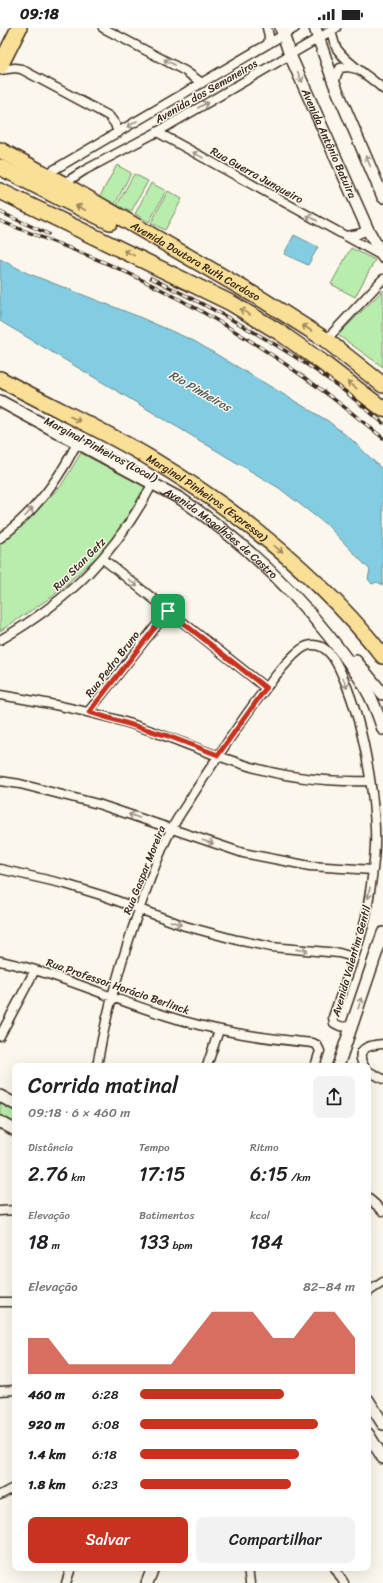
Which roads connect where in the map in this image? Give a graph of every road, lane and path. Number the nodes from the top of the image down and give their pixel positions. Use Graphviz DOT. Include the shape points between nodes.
graph roads {
  1 [pos="19,28"];
  2 [pos="104,28"];
  3 [pos="267,28"];
  4 [pos="295,28"];
  5 [pos="334,30"];
  6 [pos="282,32"];
  7 [pos="317,33"];
  8 [pos="268,44"];
  9 [pos="290,55"];
  10 [pos="0,66"];
  11 [pos="357,69"];
  12 [pos="0,70"];
  13 [pos="202,83"];
  14 [pos="334,83"];
  15 [pos="383,88"];
  16 [pos="157,132"];
  17 [pos="118,133"];
  18 [pos="0,150"];
  19 [pos="74,159"];
  20 [pos="0,166"];
  21 [pos="85,170"];
  22 [pos="45,175"];
  23 [pos="63,184"];
  24 [pos="0,191"];
  25 [pos="383,197"];
  26 [pos="368,230"];
  27 [pos="346,236"];
  28 [pos="168,246"];
  29 [pos="383,257"];
  30 [pos="383,279"];
  31 [pos="326,340"];
  32 [pos="0,379"];
  33 [pos="382,385"];
  34 [pos="0,397"];
  35 [pos="40,401"];
  36 [pos="383,409"];
  37 [pos="77,443"];
  38 [pos="153,484"];
  39 [pos="0,538"];
  40 [pos="103,559"];
  41 [pos="168,611"];
  42 [pos="0,640"];
  43 [pos="326,649"];
  44 [pos="383,656"];
  45 [pos="266,688"];
  46 [pos="383,694"];
  47 [pos="0,695"];
  48 [pos="89,712"];
  49 [pos="383,729"];
  50 [pos="218,755"];
  51 [pos="0,781"];
  52 [pos="370,781"];
  53 [pos="171,830"];
  54 [pos="0,869"];
  55 [pos="373,870"];
  56 [pos="139,910"];
  57 [pos="383,936"];
  58 [pos="354,957"];
  59 [pos="0,961"];
  60 [pos="35,970"];
  61 [pos="111,996"];
  62 [pos="352,1025"];
  63 [pos="219,1030"];
  64 [pos="0,1036"];
  65 [pos="383,1044"];
  66 [pos="98,1063"];
  67 [pos="208,1063"];
  68 [pos="315,1063"];
  69 [pos="339,1063"];
  70 [pos="362,1063"];
  71 [pos="371,1073"];
  72 [pos="383,1080"];
  73 [pos="0,1096"];
  74 [pos="12,1102"];
  75 [pos="0,1122"];
  76 [pos="12,1128"];
  77 [pos="371,1201"];
  78 [pos="12,1210"];
  79 [pos="0,1211"];
  80 [pos="383,1211"];
  81 [pos="383,1282"];
  82 [pos="371,1290"];
  83 [pos="0,1302"];
  84 [pos="12,1302"];
  85 [pos="12,1390"];
  86 [pos="0,1391"];
  87 [pos="371,1405"];
  88 [pos="383,1424"];
  89 [pos="371,1440"];
  90 [pos="383,1458"];
  91 [pos="12,1489"];
  92 [pos="0,1495"];
  93 [pos="70,1571"];
  94 [pos="152,1571"];
  95 [pos="248,1571"];
  96 [pos="337,1571"];
  97 [pos="66,1583"];
  98 [pos="147,1583"];
  99 [pos="250,1583"];
  100 [pos="344,1583"];
  1 -- 10 [label="highway"];
  13 -- 2 [label="street, one-way" via="185,71"];
  3 -- 8 [label="street"];
  4 -- 6 [label="street, Avenida dos Semaneiros"];
  5 -- 7 [label="street, Avenida dos Semaneiros"];
  5 -- 11 [label="street" via="337,49"];
  6 -- 8 [label="street, Avenida dos Semaneiros"];
  6 -- 9 [label="main road, Avenida Antônio Batuira"];
  7 -- 9 [label="street, Avenida dos Semaneiros"];
  7 -- 14 [label="main road"];
  8 -- 13 [label="street, Avenida dos Semaneiros"];
  16 -- 9 [label="street, Avenida dos Semaneiros, one-way"];
  9 -- 26 [label="main road, Avenida Antônio Batuira, one-way"];
  11 -- 14 [label="street" via="340,68"];
  11 -- 15 [label="street"];
  12 -- 17 [label="street" via="21,69 109,116 116,124"];
  13 -- 17 [label="street, Avenida dos Semaneiros, one-way"];
  25 -- 14 [label="main road, one-way"];
  16 -- 21 [label="street, Avenida dos Semaneiros"];
  27 -- 16 [label="street, Rua Guerra Junqueiro, one-way"];
  17 -- 19 [label="street, Avenida dos Semaneiros"];
  18 -- 22 [label="highway, Avenida Doutora Ruth Cardoso"];
  19 -- 21 [label="street"];
  19 -- 22 [label="street, Avenida dos Semaneiros"];
  28 -- 20 [label="highway, one-way" via="147,240"];
  21 -- 23 [label="street, Avenida dos Semaneiros"];
  22 -- 23 [label="highway, Avenida Doutora Ruth Cardoso"];
  23 -- 28 [label="highway, Avenida Doutora Ruth Cardoso"];
  36 -- 24 [label="highway, one-way" via="279,332 231,303"];
  26 -- 27 [label="street"];
  26 -- 29 [label="main road, Avenida Antônio Batuira"];
  27 -- 29 [label="street, Rua Guerra Junqueiro"];
  31 -- 28 [label="highway, Avenida Doutora Ruth Cardoso, one-way" via="264,300"];
  30 -- 31 [label="street"];
  31 -- 33 [label="highway, Avenida Doutora Ruth Cardoso"];
  32 -- 35 [label="highway, Marginal Pinheiros (Expressa)"];
  34 -- 35 [label="highway"];
  34 -- 37 [label="main road, Avenida Magalhães de Castro"];
  34 -- 46 [label="main road, Marginal Pinheiros (Local)" via="125,460 196,502 269,561 291,583"];
  35 -- 44 [label="highway, Marginal Pinheiros (Expressa), one-way" via="152,459 202,490 244,521 298,565 340,605"];
  37 -- 38 [label="main road, Avenida Magalhães de Castro"];
  39 -- 37 [label="street, one-way" via="22,519 52,486"];
  38 -- 40 [label="street, Rua Stan Getz" via="130,523"];
  38 -- 49 [label="main road, Avenida Magalhães de Castro" via="181,499 222,529 293,594 357,673"];
  40 -- 41 [label="street, one-way"];
  40 -- 42 [label="street, Rua Stan Getz" via="54,605"];
  41 -- 45 [label="street"];
  41 -- 48 [label="street, Rua Pedro Bruno"];
  43 -- 45 [label="street, Rua Gaspar Moreira" via="315,645 301,648"];
  43 -- 52 [label="street, Avenida Valentim Gentil, one-way" via="340,669 352,700 362,732"];
  45 -- 50 [label="street, Rua Gaspar Moreira"];
  47 -- 48 [label="street"];
  48 -- 50 [label="street" via="168,736"];
  50 -- 52 [label="street" via="280,774 319,780"];
  50 -- 53 [label="street, Rua Gaspar Moreira"];
  53 -- 51 [label="street, one-way" via="98,804"];
  52 -- 55 [label="street, Avenida Valentim Gentil" via="375,820"];
  53 -- 55 [label="street, one-way" via="243,854 278,861"];
  53 -- 56 [label="street, Rua Gaspar Moreira"];
  54 -- 56 [label="street" via="65,884"];
  55 -- 58 [label="street, Avenida Valentim Gentil, one-way" via="366,918"];
  56 -- 58 [label="street, one-way" via="184,926 237,940 271,947 339,953"];
  56 -- 61 [label="street, Rua Gaspar Moreira"];
  62 -- 57 [label="main road, Avenida Valentim Gentil, one-way"];
  58 -- 62 [label="street, Avenida Valentim Gentil" via="333,1017 337,1026"];
  59 -- 60 [label="street, Rua Professor Horácio Berlinck"];
  60 -- 61 [label="street, Rua Professor Horácio Berlinck"];
  60 -- 64 [label="street"];
  61 -- 63 [label="street, Rua Professor Horácio Berlinck" via="164,1015"];
  61 -- 66 [label="street, Rua Gaspar Moreira"];
  62 -- 69 [label="main road, Avenida Valentim Gentil"];
  63 -- 67 [label="street"];
  63 -- 68 [label="street, Rua Professor Horácio Berlinck" via="313,1043 320,1051"];
  65 -- 70 [label="street" via="369,1046 360,1054"];
  71 -- 72 [label="street"];
  73 -- 74 [label="main road"];
  75 -- 76 [label="main road"];
  77 -- 80 [label="street"];
  78 -- 79 [label="street"];
  81 -- 82 [label="street"];
  83 -- 84 [label="street"];
  85 -- 86 [label="street"];
  87 -- 88 [label="main road"];
  89 -- 90 [label="main road"];
  91 -- 92 [label="street"];
  93 -- 97 [label="street"];
  94 -- 98 [label="main road"];
  95 -- 99 [label="street"];
  96 -- 100 [label="street"];
}
